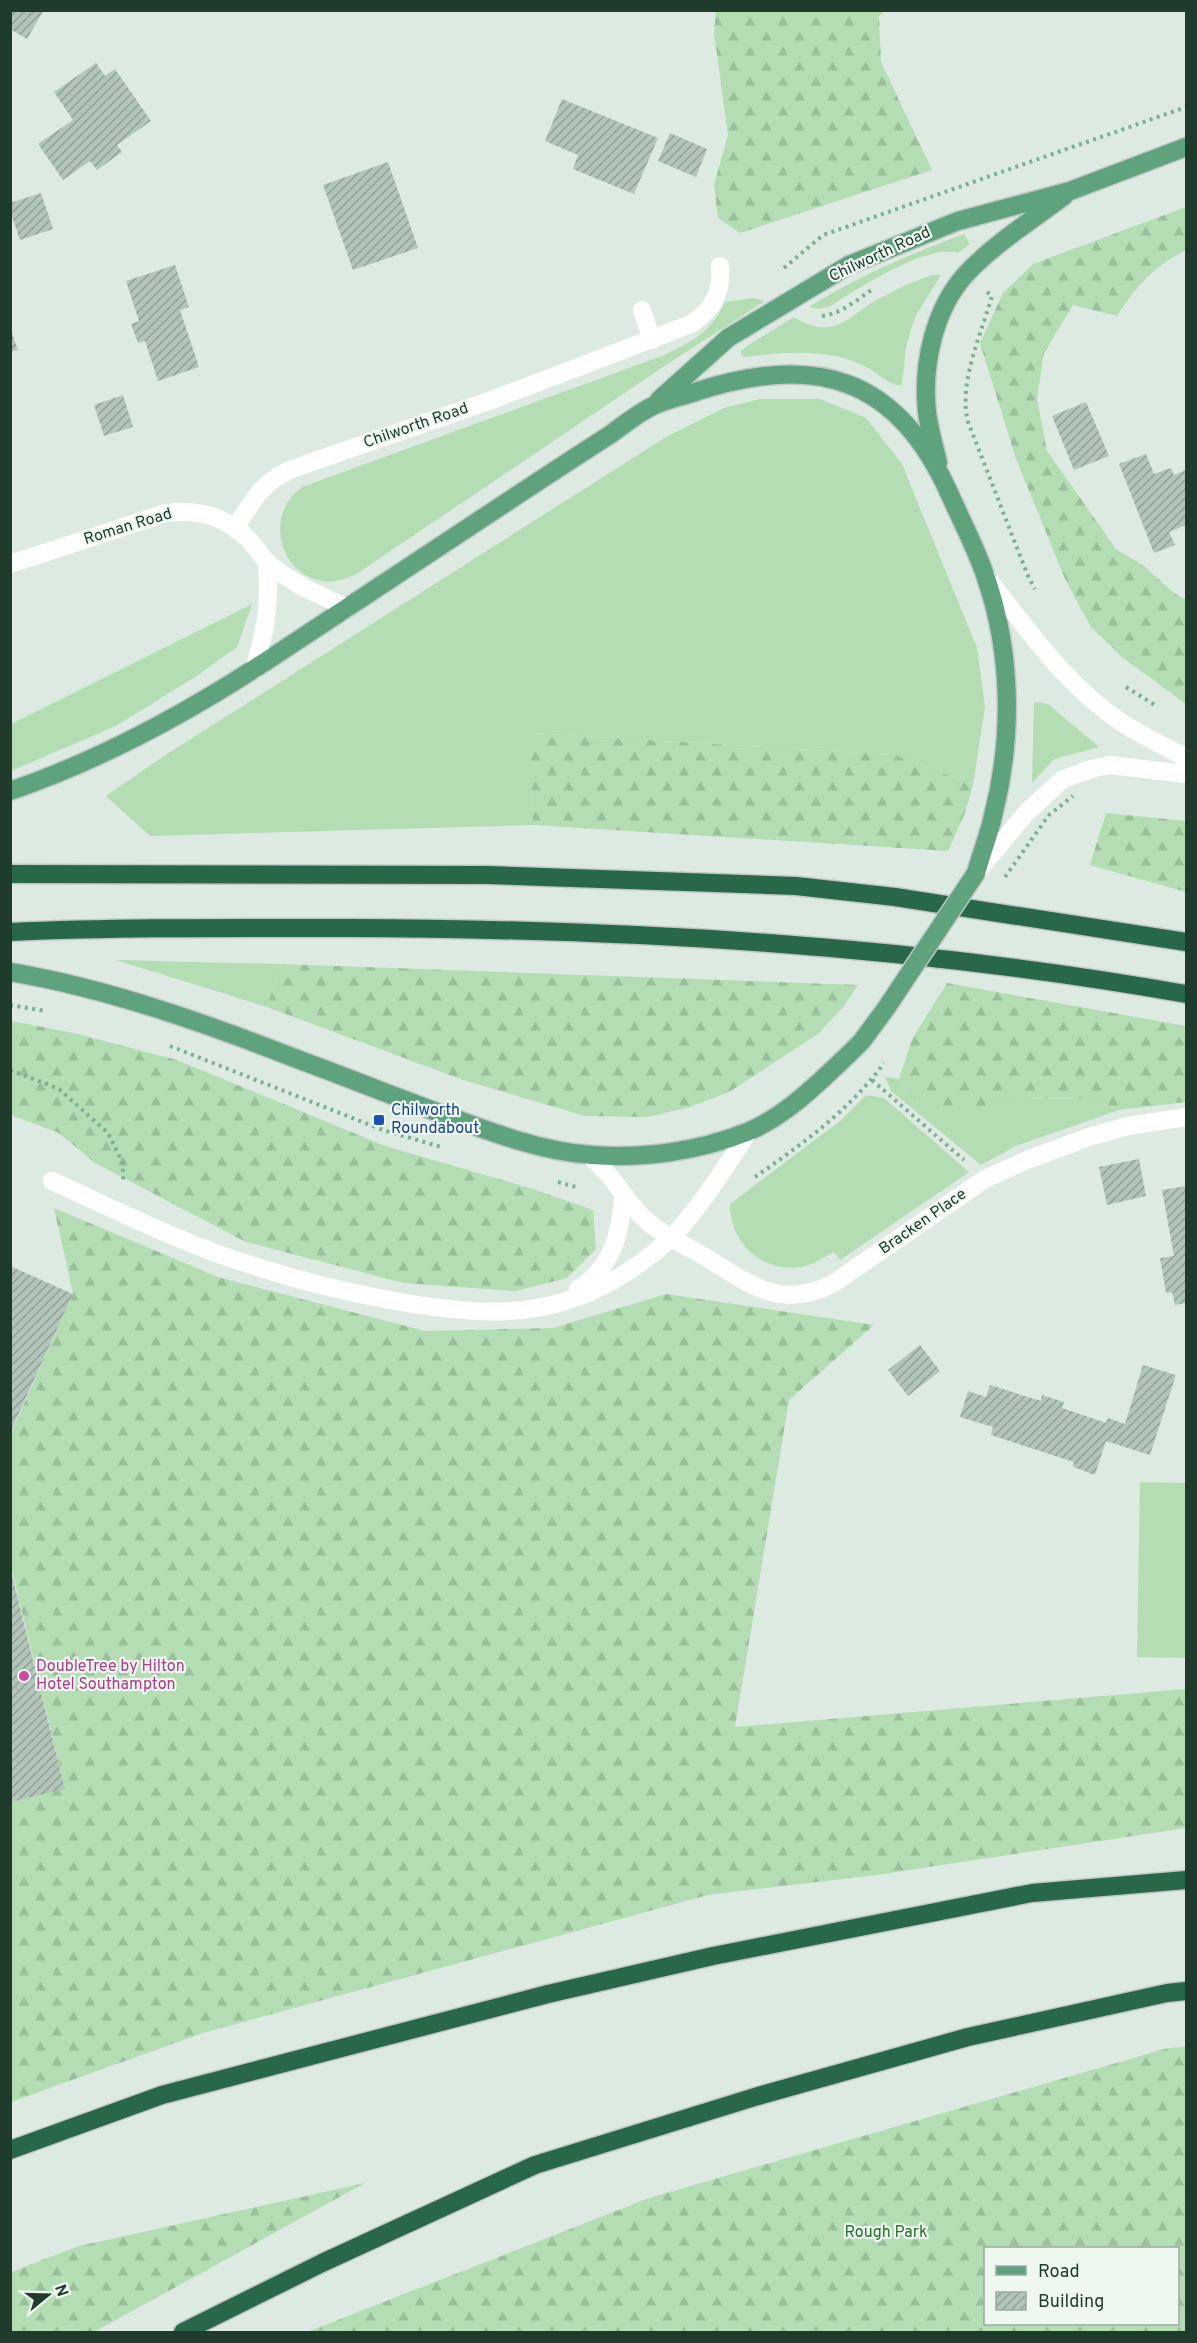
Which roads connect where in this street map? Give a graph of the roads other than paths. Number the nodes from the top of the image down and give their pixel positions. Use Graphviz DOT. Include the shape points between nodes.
graph roads {
  1 [pos="1186,147"];
  2 [pos="1070,192"];
  3 [pos="720,266"];
  4 [pos="642,310"];
  5 [pos="652,340"];
  6 [pos="654,406"];
  7 [pos="940,472"];
  8 [pos="236,527"];
  9 [pos="267,562"];
  10 [pos="10,564"];
  11 [pos="986,577"];
  12 [pos="348,608"];
  13 [pos="254,670"];
  14 [pos="1186,758"];
  15 [pos="1186,774"];
  16 [pos="10,792"];
  17 [pos="976,873"];
  18 [pos="10,874"];
  19 [pos="10,932"];
  20 [pos="1186,942"];
  21 [pos="10,972"];
  22 [pos="1186,994"];
  23 [pos="1186,1117"];
  24 [pos="749,1131"];
  25 [pos="590,1155"];
  26 [pos="52,1181"];
  27 [pos="623,1196"];
  28 [pos="670,1239"];
  29 [pos="547,1305"];
  30 [pos="1186,1880"];
  31 [pos="1186,1991"];
  32 [pos="10,2150"];
  33 [pos="183,2332"];
  1 -- 2 [label="main road, Chilworth Road"];
  2 -- 6 [label="main road, Chilworth Road" via="958,220 849,266 728,338"];
  2 -- 7 [label="main road, Chilworth Road" via="966,274 942,312 930,353 926,386 927,412"];
  3 -- 5 [label="street, Chilworth Road" via="720,288 712,307 691,324"];
  4 -- 5 [label="street"];
  5 -- 8 [label="street, Chilworth Road" via="284,472 264,485"];
  6 -- 7 [label="main road" via="743,378 811,374 843,381 871,394 896,414"];
  6 -- 12 [label="main road"];
  7 -- 11 [label="main road"];
  8 -- 9 [label="street, Roman Road"];
  8 -- 10 [label="street, Roman Road" via="200,513 166,513"];
  9 -- 12 [label="street, Roman Road" via="313,592"];
  9 -- 13 [label="street" via="266,627"];
  11 -- 14 [label="street" via="1055,666 1090,698 1122,723"];
  11 -- 17 [label="main road" via="1006,670 1007,735 993,816"];
  12 -- 13 [label="main road"];
  13 -- 16 [label="main road" via="137,739"];
  15 -- 17 [label="street" via="1110,765 1064,779 1046,793"];
  17 -- 24 [label="main road, bridge" via="862,1041 804,1096"];
  18 -- 20 [label="highway" via="488,875 796,886 895,897"];
  19 -- 22 [label="highway" via="232,928 616,933 858,949 1049,972"];
  21 -- 25 [label="main road" via="166,1012 478,1127 533,1145"];
  23 -- 28 [label="street, Bracken Place" via="1089,1137 985,1179 821,1290 792,1294 752,1287"];
  24 -- 25 [label="main road" via="697,1148 658,1154"];
  24 -- 28 [label="street" via="692,1215"];
  25 -- 27 [label="street, Bracken Place"];
  26 -- 29 [label="street" via="246,1264 336,1290 477,1312"];
  27 -- 28 [label="street, Bracken Place"];
  27 -- 29 [label="street" via="622,1222 609,1258 583,1286"];
  28 -- 29 [label="street" via="609,1282 570,1300"];
  30 -- 32 [label="highway" via="1032,1893 713,1956 548,1994 162,2095"];
  31 -- 33 [label="highway" via="968,2037 758,2096 536,2166 322,2263"];
}
